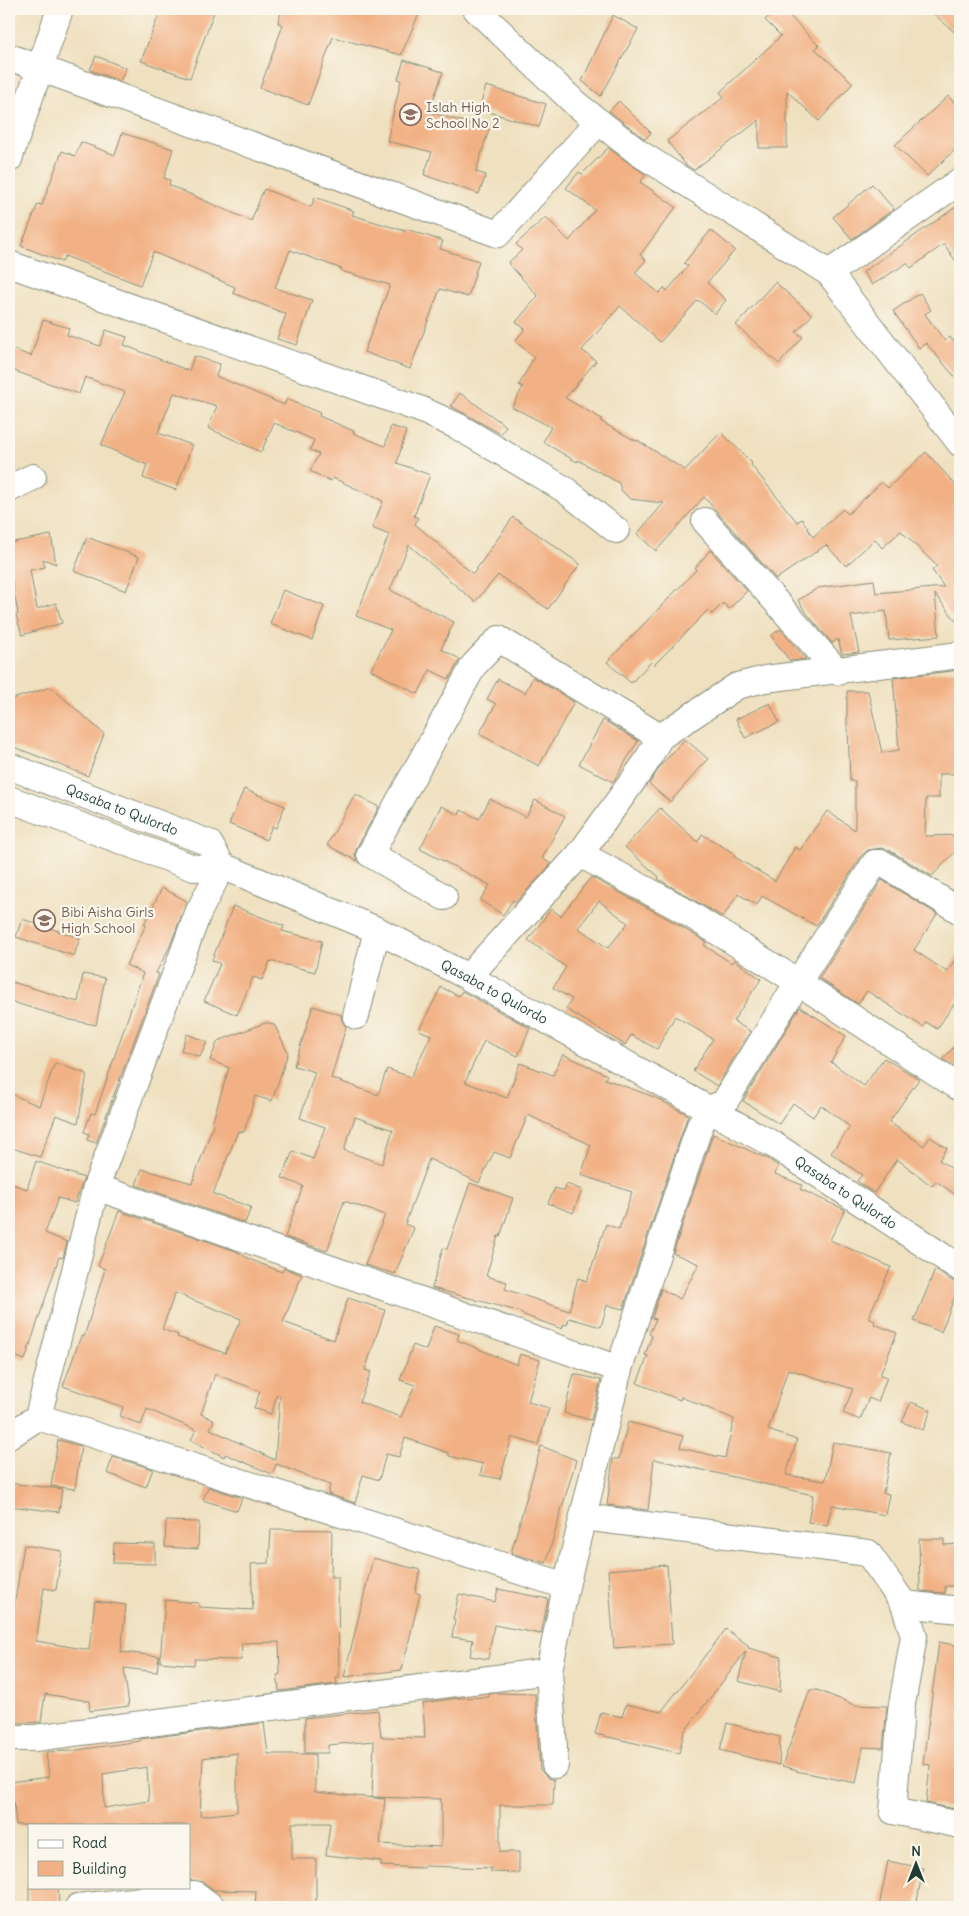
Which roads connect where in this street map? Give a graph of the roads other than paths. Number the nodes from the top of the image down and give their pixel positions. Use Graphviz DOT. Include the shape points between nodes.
graph roads {
  1 [pos="60,9"];
  2 [pos="476,9"];
  3 [pos="9,57"];
  4 [pos="40,68"];
  5 [pos="598,122"];
  6 [pos="9,159"];
  7 [pos="960,181"];
  8 [pos="9,264"];
  9 [pos="829,273"];
  10 [pos="960,443"];
  11 [pos="33,477"];
  12 [pos="9,489"];
  13 [pos="705,521"];
  14 [pos="616,530"];
  15 [pos="960,655"];
  16 [pos="838,672"];
  17 [pos="660,737"];
  18 [pos="9,766"];
  19 [pos="9,799"];
  20 [pos="580,854"];
  21 [pos="222,866"];
  22 [pos="444,896"];
  23 [pos="955,899"];
  24 [pos="377,930"];
  25 [pos="468,977"];
  26 [pos="798,982"];
  27 [pos="356,1016"];
  28 [pos="960,1088"];
  29 [pos="709,1109"];
  30 [pos="96,1187"];
  31 [pos="957,1258"];
  32 [pos="619,1369"];
  33 [pos="38,1417"];
  34 [pos="9,1436"];
  35 [pos="583,1517"];
  36 [pos="566,1586"];
  37 [pos="904,1604"];
  38 [pos="960,1610"];
  39 [pos="549,1671"];
  40 [pos="9,1738"];
  41 [pos="555,1766"];
  42 [pos="960,1826"];
  43 [pos="78,1907"];
  44 [pos="212,1907"];
  1 -- 4 [label="street"];
  2 -- 5 [label="street"];
  3 -- 4 [label="street"];
  4 -- 5 [label="street" via="498,234"];
  4 -- 6 [label="street"];
  5 -- 9 [label="street" via="639,153"];
  7 -- 9 [label="street"];
  8 -- 14 [label="street" via="422,410 456,426 564,489"];
  9 -- 10 [label="street"];
  11 -- 12 [label="street"];
  13 -- 16 [label="street"];
  15 -- 16 [label="street"];
  16 -- 17 [label="street" via="765,679 737,686"];
  17 -- 20 [label="street" via="645,764"];
  17 -- 22 [label="street" via="499,639 474,665 370,854"];
  18 -- 21 [label="street, Qasaba to Qulordo" via="209,843"];
  19 -- 21 [label="street" via="194,868"];
  20 -- 25 [label="street"];
  20 -- 26 [label="street" via="678,907"];
  21 -- 24 [label="street, Qasaba to Qulordo"];
  21 -- 30 [label="street" via="198,913"];
  23 -- 26 [label="street" via="882,862 875,862"];
  24 -- 25 [label="street, Qasaba to Qulordo"];
  24 -- 27 [label="street"];
  25 -- 29 [label="street, Qasaba to Qulordo"];
  26 -- 28 [label="street"];
  26 -- 29 [label="street" via="724,1103"];
  29 -- 31 [label="street, Qasaba to Qulordo" via="774,1145"];
  29 -- 32 [label="street" via="700,1125"];
  30 -- 32 [label="street"];
  30 -- 33 [label="street"];
  32 -- 35 [label="street"];
  33 -- 34 [label="street"];
  33 -- 36 [label="street"];
  35 -- 36 [label="street"];
  35 -- 37 [label="street" via="868,1553"];
  36 -- 39 [label="street"];
  37 -- 38 [label="street"];
  37 -- 42 [label="street" via="914,1636 901,1710 893,1811"];
  39 -- 40 [label="street" via="35,1738"];
  39 -- 41 [label="street"];
  43 -- 44 [label="street" via="195,1894"];
}
